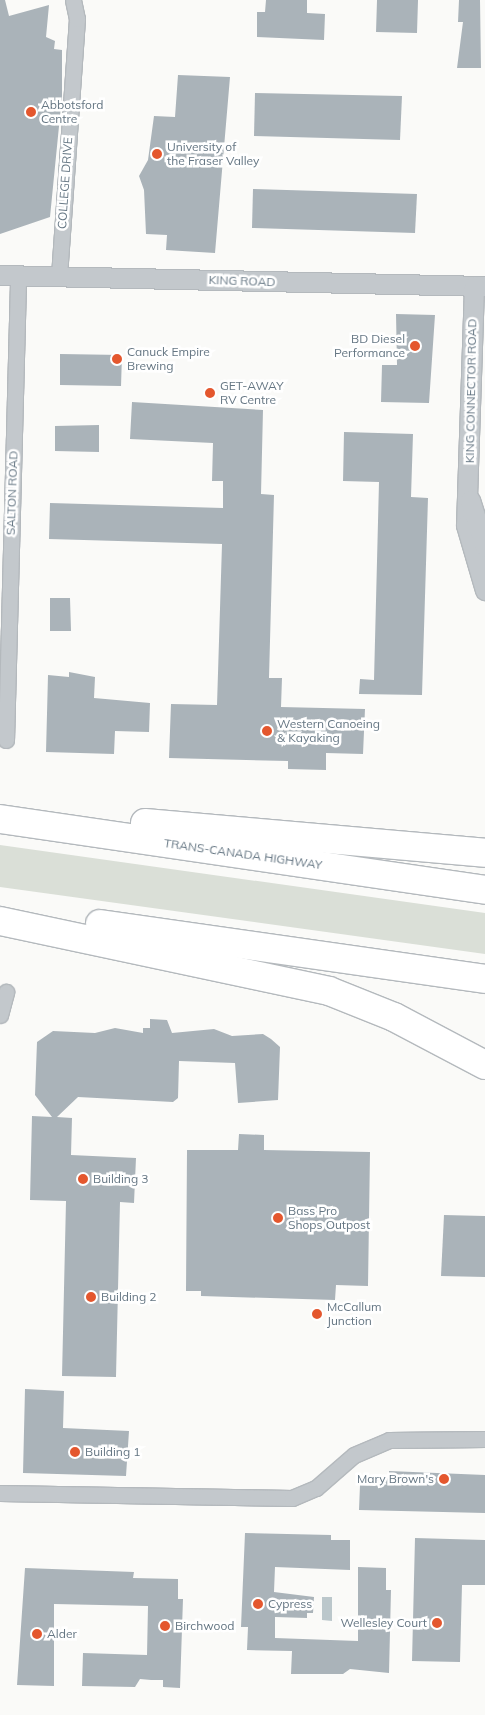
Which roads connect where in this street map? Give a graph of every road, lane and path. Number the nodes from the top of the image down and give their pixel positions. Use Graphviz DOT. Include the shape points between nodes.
graph roads {
  1 [pos="73,0"];
  2 [pos="9,275"];
  3 [pos="59,276"];
  4 [pos="479,286"];
  5 [pos="468,497"];
  6 [pos="485,547"];
  7 [pos="485,590"];
  8 [pos="6,740"];
  9 [pos="0,818"];
  10 [pos="46,824"];
  11 [pos="485,844"];
  12 [pos="442,850"];
  13 [pos="485,853"];
  14 [pos="485,890"];
  15 [pos="0,910"];
  16 [pos="0,921"];
  17 [pos="485,979"];
  18 [pos="6,992"];
  19 [pos="0,1015"];
  20 [pos="485,1064"];
  21 [pos="485,1439"];
  22 [pos="0,1493"];
  1 -- 3 [label="street, COLLEGE DRIVE" via="77,19"];
  2 -- 3 [label="street, KING ROAD"];
  2 -- 8 [label="street, SALTON ROAD"];
  3 -- 4 [label="street, KING ROAD"];
  4 -- 5 [label="street, KING CONNECTOR ROAD"];
  5 -- 6 [label="street, KING CONNECTOR ROAD"];
  5 -- 7 [label="street, KING CONNECTOR ROAD" via="469,544"];
  9 -- 10 [label="highway, TRANS-CANADA HIGHWAY"];
  10 -- 12 [label="highway" via="82,820 203,826"];
  10 -- 14 [label="highway, TRANS-CANADA HIGHWAY"];
  11 -- 12 [label="highway"];
  12 -- 13 [label="highway"];
  15 -- 17 [label="highway"];
  16 -- 20 [label="highway" via="329,991 394,1017"];
  18 -- 19 [label="street"];
  21 -- 22 [label="street" via="389,1440 354,1455 316,1488 292,1498"];
}
